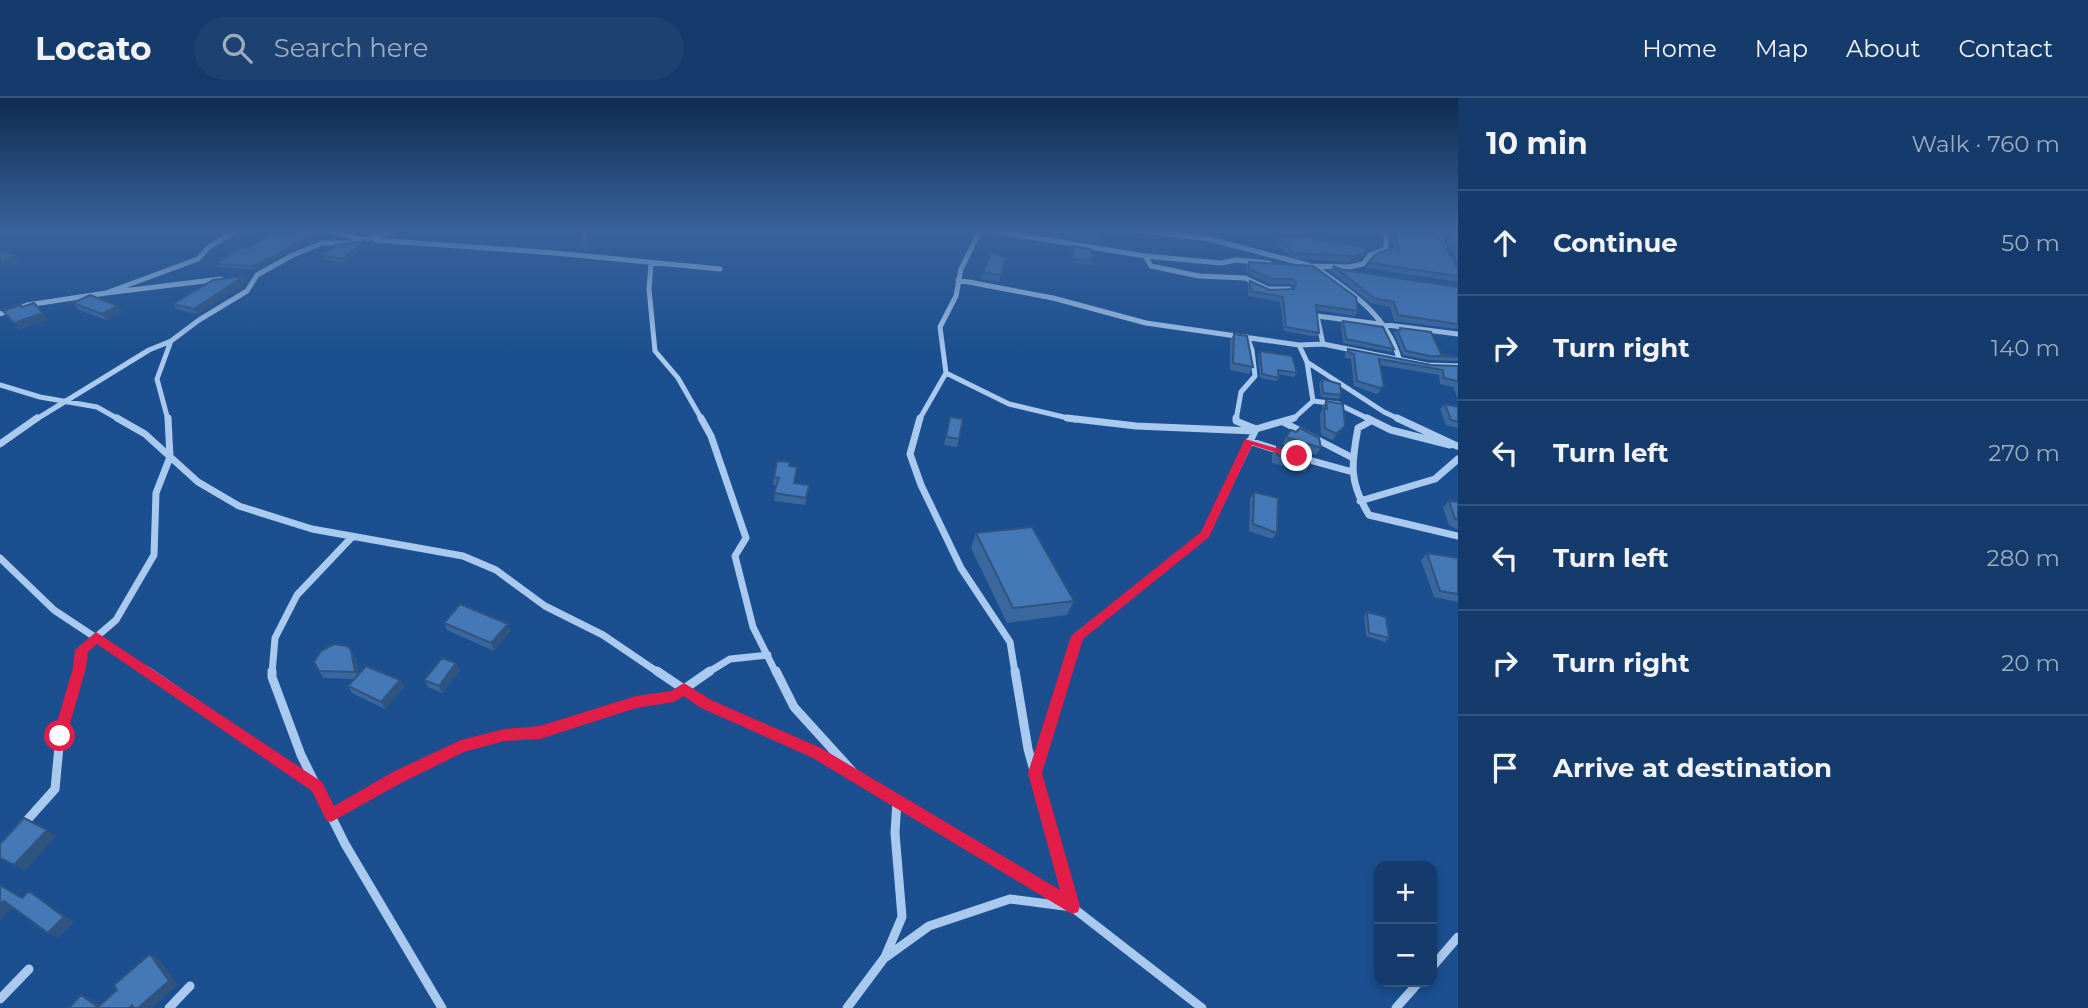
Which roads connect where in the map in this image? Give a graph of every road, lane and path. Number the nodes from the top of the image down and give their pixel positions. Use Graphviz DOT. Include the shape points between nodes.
graph roads {
  1 [pos="169,271"];
  2 [pos="264,271"];
  3 [pos="650,271"];
  4 [pos="962,271"];
  5 [pos="1173,271"];
  6 [pos="1321,271"];
  7 [pos="1350,271"];
  8 [pos="1354,272"];
  9 [pos="257,275"];
  10 [pos="248,277"];
  11 [pos="229,279"];
  12 [pos="958,280"];
  13 [pos="1289,289"];
  14 [pos="106,293"];
  15 [pos="0,314"];
  16 [pos="1386,324"];
  17 [pos="1458,334"];
  18 [pos="1247,337"];
  19 [pos="171,341"];
  20 [pos="1323,344"];
  21 [pos="1299,345"];
  22 [pos="1399,358"];
  23 [pos="1307,362"];
  24 [pos="1458,366"];
  25 [pos="946,373"];
  26 [pos="0,385"];
  27 [pos="62,401"];
  28 [pos="1313,401"];
  29 [pos="1371,421"];
  30 [pos="1283,422"];
  31 [pos="1255,430"];
  32 [pos="1249,441"];
  33 [pos="0,444"];
  34 [pos="1458,446"];
  35 [pos="170,457"];
  36 [pos="1353,458"];
  37 [pos="1458,459"];
  38 [pos="1349,471"];
  39 [pos="1360,501"];
  40 [pos="1458,536"];
  41 [pos="351,538"];
  42 [pos="0,558"];
  43 [pos="96,637"];
  44 [pos="768,655"];
  45 [pos="684,689"];
  46 [pos="1035,773"];
  47 [pos="858,777"];
  48 [pos="317,787"];
  49 [pos="897,800"];
  50 [pos="331,815"];
  51 [pos="18,831"];
  52 [pos="1072,906"];
  53 [pos="1458,937"];
  54 [pos="885,957"];
  55 [pos="1437,961"];
  56 [pos="29,969"];
  57 [pos="190,986"];
  58 [pos="1415,987"];
  59 [pos="0,999"];
  60 [pos="170,1008"];
  61 [pos="442,1008"];
  62 [pos="847,1008"];
  63 [pos="1202,1008"];
  64 [pos="1396,1008"];
  1 -- 14 [label="street"];
  2 -- 9 [label="street"];
  3 -- 44 [label="street" via="655,351 678,378 720,461 746,538 736,556 741,583 753,627"];
  4 -- 12 [label="street"];
  5 -- 13 [label="street" via="1245,278 1268,289"];
  6 -- 16 [label="street" via="1360,298"];
  7 -- 8 [label="street"];
  9 -- 10 [label="street"];
  9 -- 19 [label="street" via="247,291"];
  11 -- 14 [label="street"];
  12 -- 18 [label="street" via="1053,298 1139,322"];
  12 -- 25 [label="street" via="956,296 940,327"];
  14 -- 15 [label="street" via="27,305"];
  16 -- 17 [label="street"];
  16 -- 20 [label="street" via="1317,316"];
  16 -- 22 [label="street"];
  18 -- 21 [label="street"];
  18 -- 31 [label="street" via="1255,376 1241,392 1236,421"];
  19 -- 27 [label="street"];
  19 -- 35 [label="street" via="157,379 168,420"];
  20 -- 21 [label="street"];
  20 -- 22 [label="street"];
  21 -- 23 [label="street"];
  22 -- 24 [label="street"];
  23 -- 28 [label="street"];
  23 -- 34 [label="street" via="1384,412"];
  25 -- 31 [label="street" via="982,393 1065,417 1136,426"];
  25 -- 46 [label="street" via="918,423 911,454 961,568 1010,642"];
  26 -- 27 [label="street"];
  27 -- 33 [label="street"];
  27 -- 35 [label="street" via="97,407 145,435"];
  28 -- 29 [label="street" via="1338,404"];
  28 -- 30 [label="street" via="1291,421"];
  29 -- 34 [label="street" via="1417,439"];
  29 -- 36 [label="street" via="1358,428"];
  30 -- 31 [label="street"];
  30 -- 36 [label="street"];
  31 -- 32 [label="street"];
  32 -- 38 [label="street"];
  32 -- 46 [label="street" via="1205,535 1077,636"];
  35 -- 41 [label="street" via="198,482 239,506"];
  35 -- 43 [label="street" via="156,493 154,555 116,620"];
  36 -- 38 [label="street"];
  37 -- 39 [label="street" via="1435,479"];
  38 -- 39 [label="street"];
  39 -- 40 [label="street" via="1369,515"];
  41 -- 45 [label="street" via="463,556 496,570 545,606 603,635"];
  41 -- 48 [label="street" via="297,595 275,638 272,677"];
  42 -- 43 [label="street" via="54,610"];
  43 -- 48 [label="street"];
  43 -- 51 [label="street" via="82,650 60,736 55,789"];
  44 -- 45 [label="street" via="730,659"];
  44 -- 47 [label="street" via="794,706"];
  45 -- 47 [label="street"];
  45 -- 50 [label="street" via="674,696 636,702 540,733 504,735 461,746"];
  46 -- 52 [label="street"];
  47 -- 49 [label="street"];
  48 -- 50 [label="street"];
  49 -- 52 [label="street"];
  49 -- 54 [label="street" via="902,917"];
  50 -- 61 [label="street"];
  52 -- 54 [label="street" via="1010,899 929,926"];
  52 -- 63 [label="street"];
  53 -- 55 [label="street"];
  54 -- 62 [label="street"];
  56 -- 59 [label="street"];
  57 -- 60 [label="street"];
  58 -- 64 [label="street"];
}
